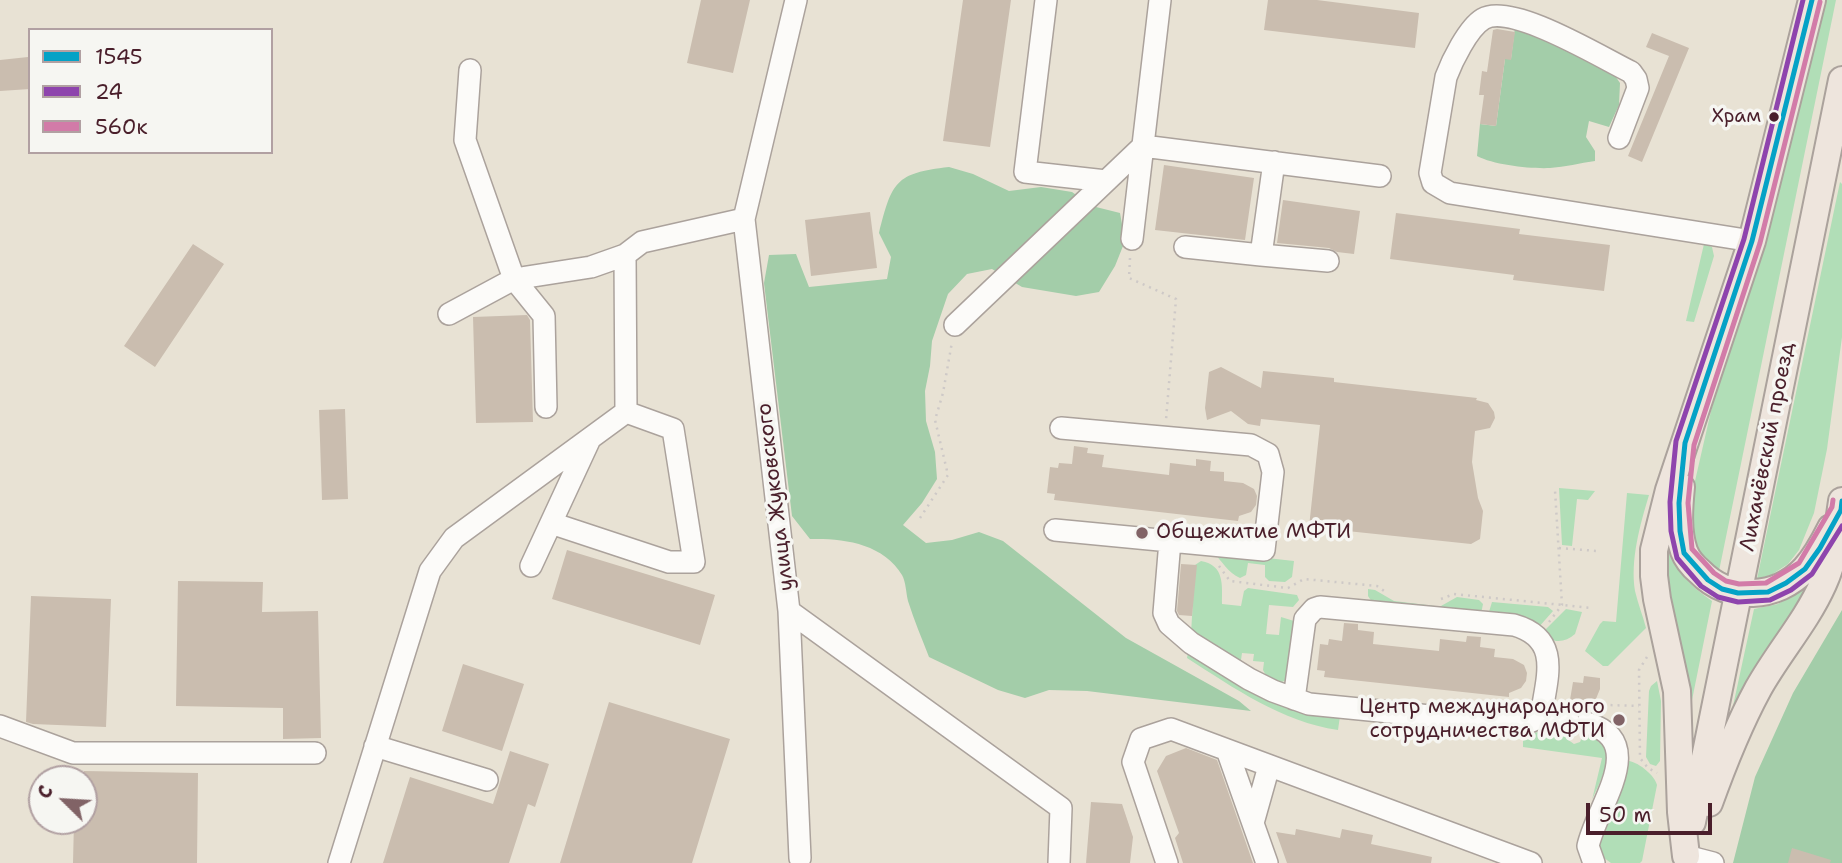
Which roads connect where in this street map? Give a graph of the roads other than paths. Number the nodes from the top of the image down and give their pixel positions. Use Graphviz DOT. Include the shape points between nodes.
graph roads {
  1 [pos="796,0"];
  2 [pos="1046,0"];
  3 [pos="1160,0"];
  4 [pos="1812,0"];
  5 [pos="470,70"];
  6 [pos="1842,80"];
  7 [pos="1619,138"];
  8 [pos="1143,146"];
  9 [pos="1274,162"];
  10 [pos="1380,176"];
  11 [pos="1106,181"];
  12 [pos="744,219"];
  13 [pos="1132,239"];
  14 [pos="1752,242"];
  15 [pos="1185,247"];
  16 [pos="1261,254"];
  17 [pos="625,255"];
  18 [pos="1328,261"];
  19 [pos="514,279"];
  20 [pos="449,314"];
  21 [pos="955,325"];
  22 [pos="546,407"];
  23 [pos="626,412"];
  24 [pos="1062,428"];
  25 [pos="591,437"];
  26 [pos="1685,443"];
  27 [pos="1841,505"];
  28 [pos="551,523"];
  29 [pos="1055,530"];
  30 [pos="1170,541"];
  31 [pos="531,566"];
  32 [pos="1738,593"];
  33 [pos="789,611"];
  34 [pos="1294,699"];
  35 [pos="1541,717"];
  36 [pos="0,726"];
  37 [pos="375,746"];
  38 [pos="1227,750"];
  39 [pos="314,753"];
  40 [pos="1269,766"];
  41 [pos="487,780"];
  42 [pos="1253,823"];
  43 [pos="800,858"];
  44 [pos="1685,859"];
  45 [pos="339,863"];
  46 [pos="1059,863"];
  47 [pos="1167,863"];
  48 [pos="1267,863"];
  49 [pos="1531,863"];
  50 [pos="1594,863"];
  51 [pos="1713,863"];
  1 -- 12 [label="street, улица Жуковского"];
  2 -- 11 [label="street" via="1025,172"];
  3 -- 8 [label="street"];
  4 -- 14 [label="main road"];
  5 -- 19 [label="street" via="465,140"];
  6 -- 32 [label="main road, Лихачёвский проезд"];
  7 -- 14 [label="street" via="1638,88 1631,72 1542,27 1519,18 1494,16 1474,27 1451,63 1430,173 1433,183 1450,193"];
  8 -- 9 [label="street"];
  8 -- 11 [label="street"];
  8 -- 13 [label="street"];
  9 -- 10 [label="street"];
  9 -- 16 [label="street"];
  11 -- 21 [label="street"];
  12 -- 17 [label="street" via="642,242"];
  12 -- 33 [label="street, улица Жуковского"];
  14 -- 26 [label="main road"];
  15 -- 16 [label="street"];
  16 -- 18 [label="street"];
  17 -- 19 [label="street" via="592,267"];
  17 -- 23 [label="street"];
  19 -- 20 [label="street"];
  19 -- 22 [label="street" via="544,316"];
  23 -- 25 [label="street"];
  23 -- 28 [label="street" via="673,429 694,562 669,562"];
  24 -- 30 [label="street" via="1251,445 1268,454 1273,472 1264,550"];
  25 -- 28 [label="street"];
  25 -- 37 [label="street" via="454,537 430,571"];
  26 -- 32 [label="main road" via="1679,503 1684,552 1708,580"];
  26 -- 44 [label="main road" via="1654,550 1654,576 1677,691"];
  27 -- 32 [label="main road" via="1805,569 1768,592"];
  27 -- 44 [label="main road" via="1824,583 1740,725"];
  28 -- 31 [label="street"];
  29 -- 30 [label="street"];
  30 -- 34 [label="street" via="1164,613 1169,624 1249,678"];
  32 -- 44 [label="main road, Лихачёвский проезд"];
  33 -- 43 [label="street"];
  33 -- 46 [label="street, улица Жуковского" via="1061,808"];
  34 -- 35 [label="street" via="1511,724"];
  34 -- 35 [label="street" via="1306,619 1320,607 1514,625 1529,631 1541,641 1549,659"];
  35 -- 50 [label="street" via="1602,729 1619,751 1590,837"];
  36 -- 39 [label="street" via="73,753"];
  37 -- 41 [label="street"];
  37 -- 45 [label="street"];
  38 -- 40 [label="street"];
  38 -- 42 [label="street"];
  38 -- 47 [label="street" via="1171,729 1140,739 1133,762"];
  40 -- 42 [label="street"];
  40 -- 49 [label="street"];
  42 -- 48 [label="street"];
  44 -- 51 [label="street"];
}
